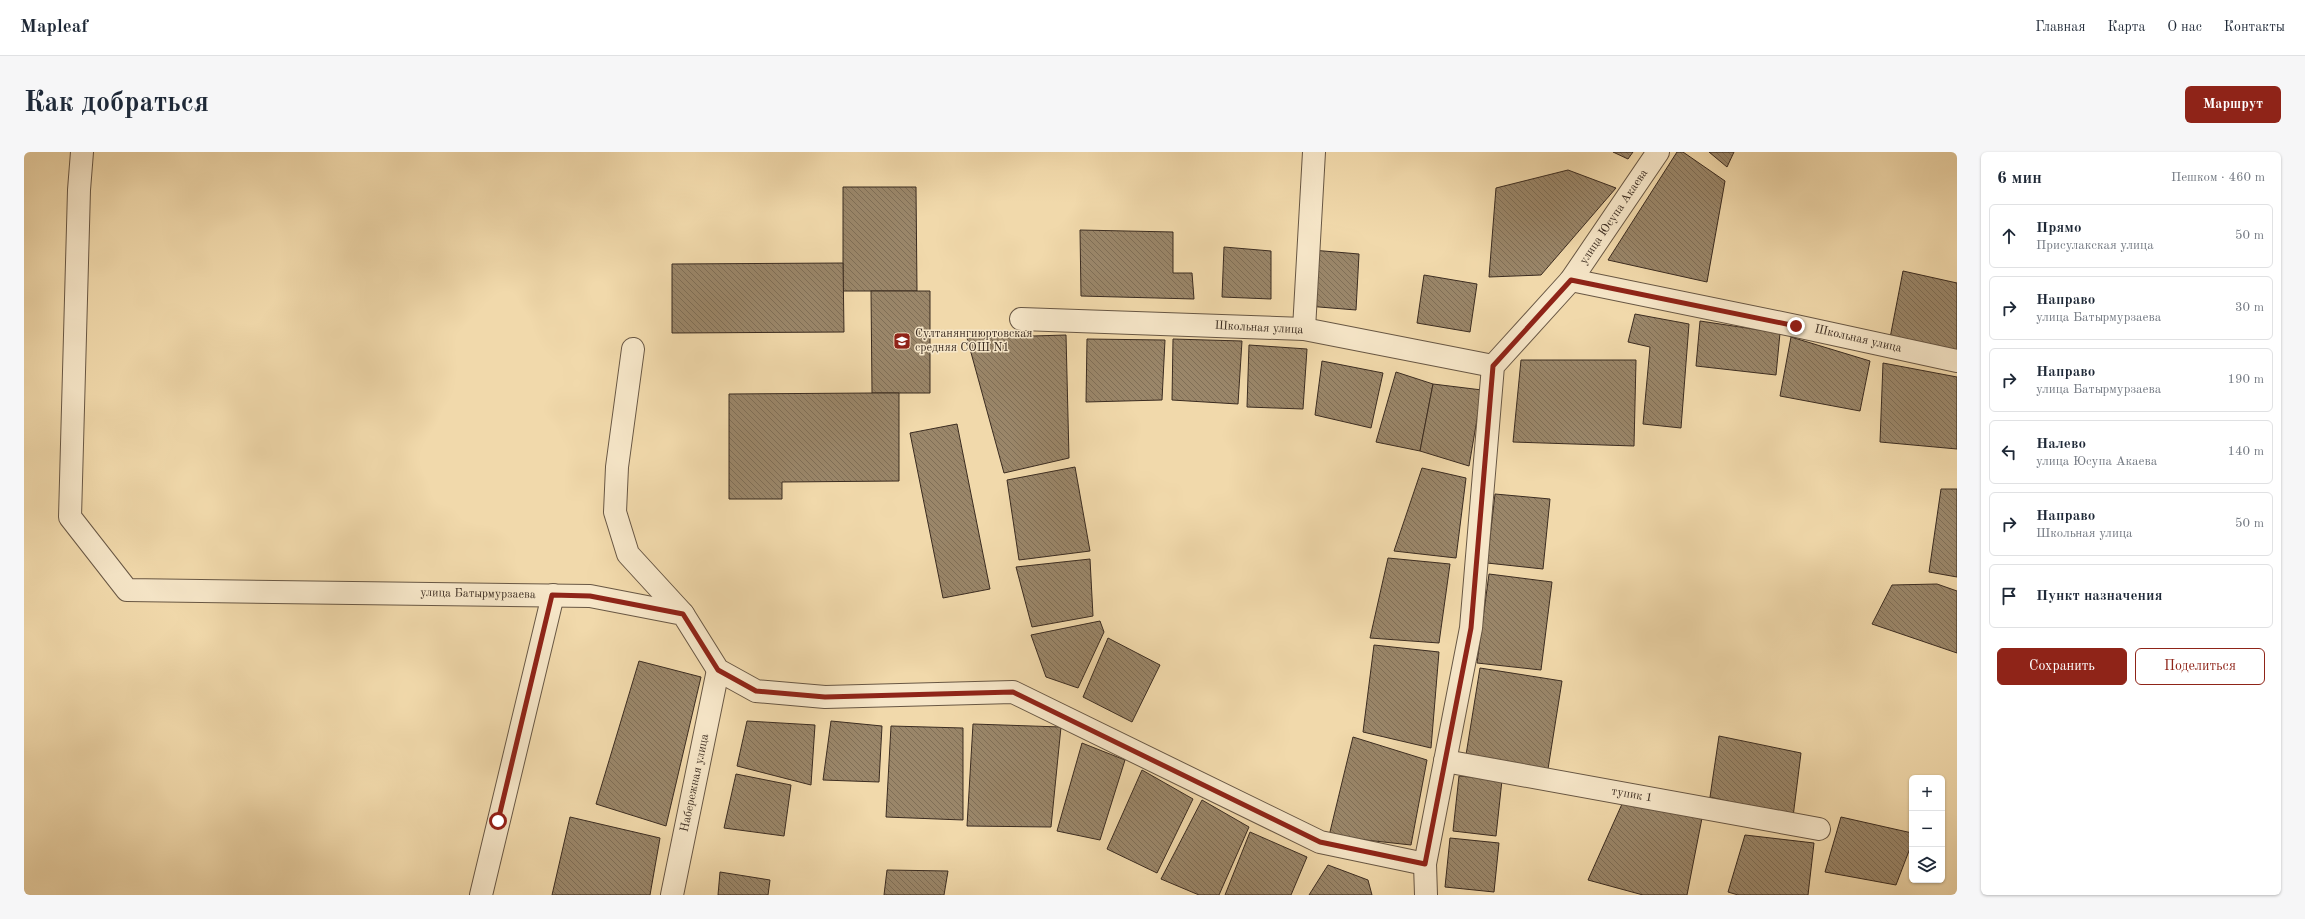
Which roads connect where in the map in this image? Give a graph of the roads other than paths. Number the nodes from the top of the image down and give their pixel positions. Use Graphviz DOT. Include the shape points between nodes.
graph roads {
  1 [pos="82,152"];
  2 [pos="1314,152"];
  3 [pos="1658,152"];
  4 [pos="1571,280"];
  5 [pos="1021,319"];
  6 [pos="1304,329"];
  7 [pos="633,349"];
  8 [pos="1957,361"];
  9 [pos="1493,366"];
  10 [pos="552,595"];
  11 [pos="683,614"];
  12 [pos="718,670"];
  13 [pos="1445,761"];
  14 [pos="1819,829"];
  15 [pos="1425,864"];
  16 [pos="481,895"];
  17 [pos="672,895"];
  18 [pos="1426,895"];
  1 -- 10 [label="street, улица Батырмурзаева" via="70,517 127,590"];
  2 -- 6 [label="street"];
  3 -- 4 [label="street, улица Юсупа Акаева"];
  4 -- 8 [label="street, Школьная улица"];
  4 -- 9 [label="street, улица Юсупа Акаева"];
  5 -- 6 [label="street, Школьная улица"];
  6 -- 9 [label="street, Школьная улица"];
  7 -- 11 [label="street" via="617,467 615,512 628,554"];
  9 -- 13 [label="street" via="1471,628"];
  10 -- 11 [label="street, улица Батырмурзаева" via="590,596"];
  10 -- 16 [label="street"];
  11 -- 12 [label="street"];
  12 -- 15 [label="street" via="756,691 825,697 1013,692 1320,842"];
  12 -- 17 [label="street, Набережная улица"];
  13 -- 14 [label="street, тупик 1"];
  13 -- 15 [label="street"];
  15 -- 18 [label="street"];
}
